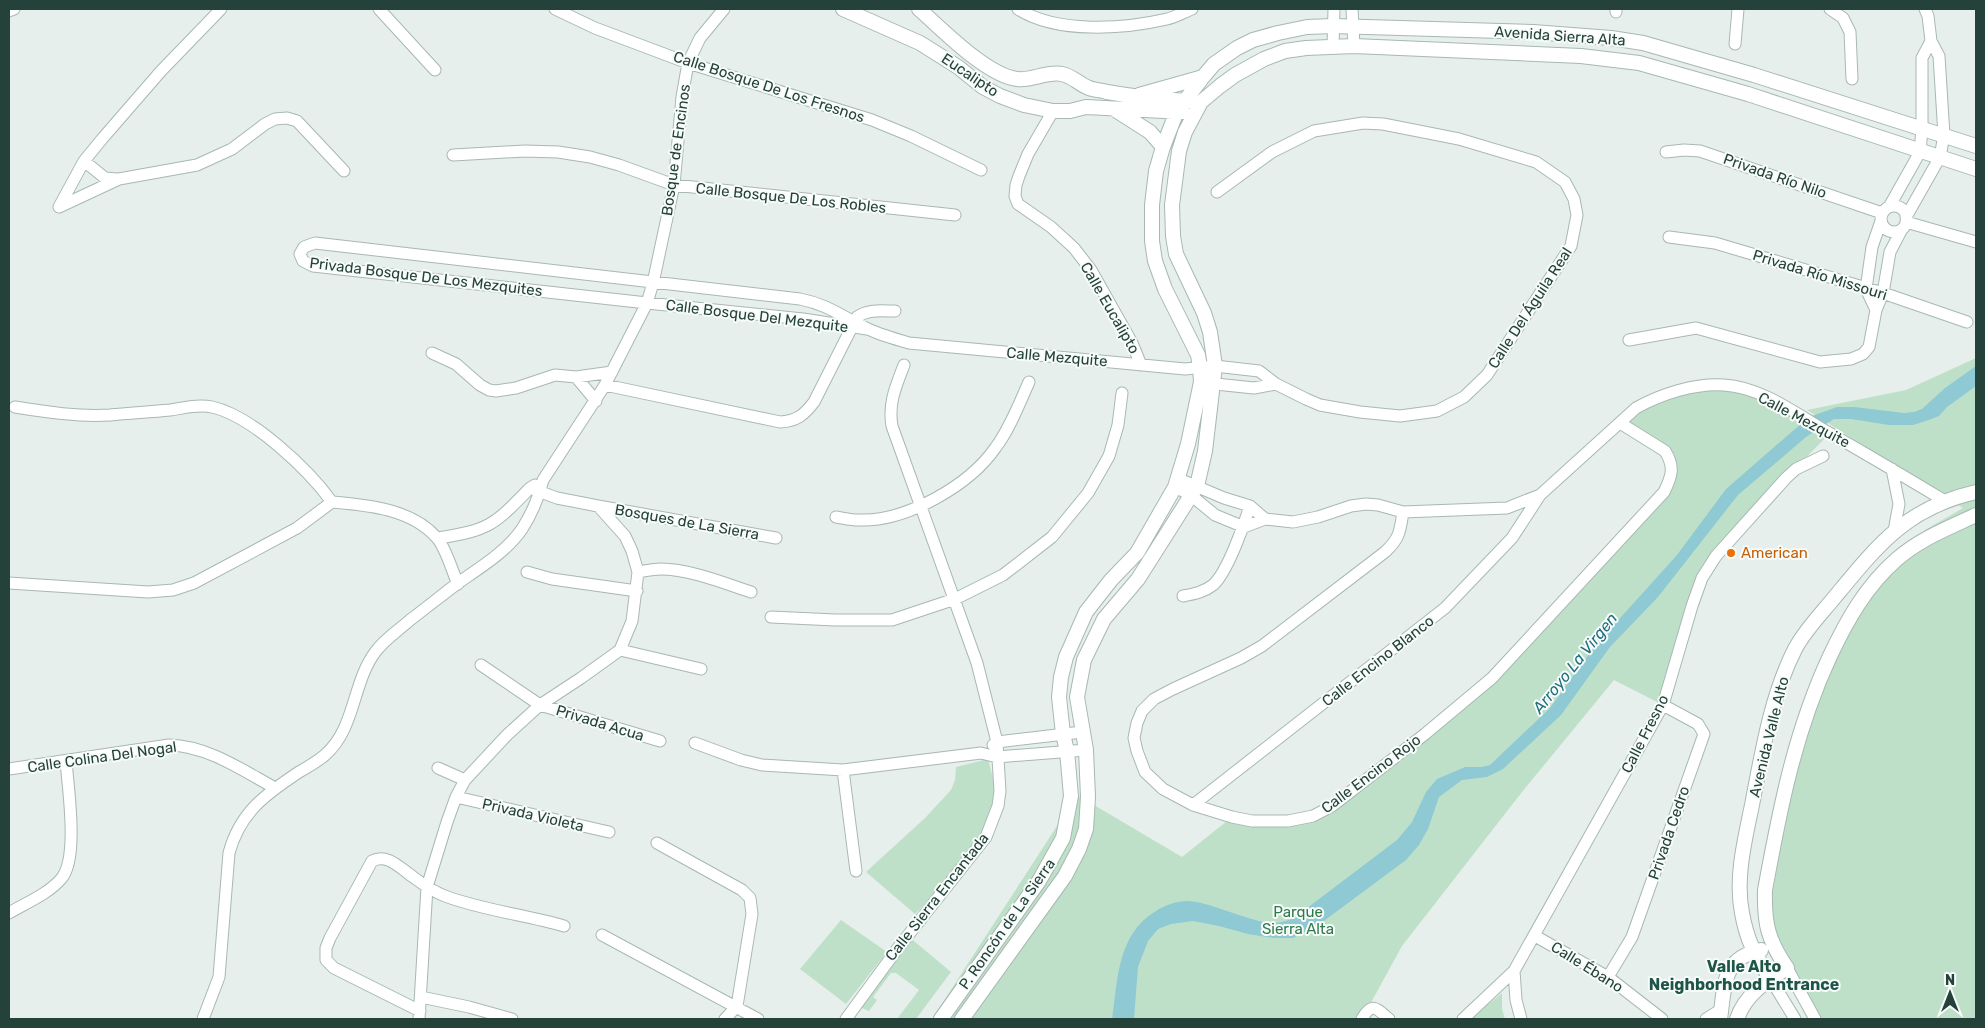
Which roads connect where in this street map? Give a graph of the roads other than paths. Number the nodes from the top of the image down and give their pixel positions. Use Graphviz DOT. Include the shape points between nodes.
graph roads {
  1 [pos="14,9"];
  2 [pos="221,9"];
  3 [pos="379,9"];
  4 [pos="554,9"];
  5 [pos="843,9"];
  6 [pos="919,9"];
  7 [pos="1018,9"];
  8 [pos="1192,9"];
  9 [pos="1334,9"];
  10 [pos="1352,9"];
  11 [pos="1738,9"];
  12 [pos="1830,9"];
  13 [pos="1925,9"];
  14 [pos="721,10"];
  15 [pos="9,11"];
  16 [pos="1333,26"];
  17 [pos="1353,27"];
  18 [pos="1931,41"];
  19 [pos="1643,43"];
  20 [pos="1735,44"];
  21 [pos="1354,46"];
  22 [pos="1333,47"];
  23 [pos="688,63"];
  24 [pos="1639,63"];
  25 [pos="435,70"];
  26 [pos="1203,77"];
  27 [pos="1032,79"];
  28 [pos="1852,79"];
  29 [pos="1922,84"];
  30 [pos="1940,84"];
  31 [pos="1089,88"];
  32 [pos="1132,97"];
  33 [pos="1024,105"];
  34 [pos="1181,106"];
  35 [pos="1086,107"];
  36 [pos="1111,107"];
  37 [pos="1198,107"];
  38 [pos="1053,111"];
  39 [pos="1922,129"];
  40 [pos="1944,136"];
  41 [pos="1976,146"];
  42 [pos="1162,147"];
  43 [pos="1666,152"];
  44 [pos="1920,152"];
  45 [pos="453,155"];
  46 [pos="1940,158"];
  47 [pos="84,162"];
  48 [pos="1976,168"];
  49 [pos="981,170"];
  50 [pos="344,171"];
  51 [pos="119,179"];
  52 [pos="674,186"];
  53 [pos="1217,192"];
  54 [pos="1884,214"];
  55 [pos="955,215"];
  56 [pos="1905,223"];
  57 [pos="1669,237"];
  58 [pos="1976,242"];
  59 [pos="653,283"];
  60 [pos="1866,289"];
  61 [pos="1883,294"];
  62 [pos="647,303"];
  63 [pos="1876,310"];
  64 [pos="895,311"];
  65 [pos="1967,322"];
  66 [pos="852,324"];
  67 [pos="1630,340"];
  68 [pos="929,345"];
  69 [pos="432,353"];
  70 [pos="904,365"];
  71 [pos="1142,365"];
  72 [pos="1215,366"];
  73 [pos="1200,367"];
  74 [pos="1185,369"];
  75 [pos="612,372"];
  76 [pos="576,377"];
  77 [pos="1029,382"];
  78 [pos="1208,383"];
  79 [pos="1276,384"];
  80 [pos="606,385"];
  81 [pos="1122,393"];
  82 [pos="596,401"];
  83 [pos="15,407"];
  84 [pos="1620,423"];
  85 [pos="1824,456"];
  86 [pos="1892,469"];
  87 [pos="1177,483"];
  88 [pos="535,490"];
  89 [pos="1195,491"];
  90 [pos="1976,492"];
  91 [pos="1540,495"];
  92 [pos="1945,501"];
  93 [pos="332,502"];
  94 [pos="598,506"];
  95 [pos="920,506"];
  96 [pos="1250,506"];
  97 [pos="1507,508"];
  98 [pos="1403,512"];
  99 [pos="1976,515"];
  100 [pos="836,517"];
  101 [pos="1265,519"];
  102 [pos="1244,527"];
  103 [pos="1894,531"];
  104 [pos="438,538"];
  105 [pos="776,538"];
  106 [pos="1512,538"];
  107 [pos="527,572"];
  108 [pos="638,572"];
  109 [pos="9,583"];
  110 [pos="458,584"];
  111 [pos="637,591"];
  112 [pos="751,592"];
  113 [pos="1184,596"];
  114 [pos="955,600"];
  115 [pos="771,617"];
  116 [pos="620,650"];
  117 [pos="481,665"];
  118 [pos="701,669"];
  119 [pos="540,705"];
  120 [pos="1663,705"];
  121 [pos="1082,732"];
  122 [pos="1063,734"];
  123 [pos="660,741"];
  124 [pos="997,742"];
  125 [pos="695,743"];
  126 [pos="1086,750"];
  127 [pos="1067,751"];
  128 [pos="981,753"];
  129 [pos="997,757"];
  130 [pos="66,761"];
  131 [pos="438,768"];
  132 [pos="9,769"];
  133 [pos="843,770"];
  134 [pos="465,780"];
  135 [pos="275,788"];
  136 [pos="456,797"];
  137 [pos="1193,804"];
  138 [pos="609,832"];
  139 [pos="657,842"];
  140 [pos="856,871"];
  141 [pos="427,887"];
  142 [pos="9,913"];
  143 [pos="564,926"];
  144 [pos="602,935"];
  145 [pos="1535,936"];
  146 [pos="1773,947"];
  147 [pos="1752,952"];
  148 [pos="1787,968"];
  149 [pos="1514,971"];
  150 [pos="1608,977"];
  151 [pos="1770,978"];
  152 [pos="422,997"];
  153 [pos="737,1006"];
  154 [pos="1721,1014"];
  155 [pos="420,1015"];
  156 [pos="203,1019"];
  157 [pos="512,1019"];
  158 [pos="725,1019"];
  159 [pos="758,1019"];
  160 [pos="846,1019"];
  161 [pos="941,1019"];
  162 [pos="962,1019"];
  163 [pos="1362,1019"];
  164 [pos="1389,1019"];
  165 [pos="1463,1019"];
  166 [pos="1521,1019"];
  167 [pos="1662,1019"];
  168 [pos="1706,1019"];
  169 [pos="1737,1019"];
  170 [pos="1795,1019"];
  171 [pos="1815,1019"];
  1 -- 15 [label="street"];
  2 -- 47 [label="street" via="146,88"];
  3 -- 25 [label="street"];
  4 -- 23 [label="street, Calle Bosque De Los Fresnos" via="594,28"];
  5 -- 33 [label="street, Eucalipto" via="920,43 983,87"];
  6 -- 27 [label="street, Eucalipto" via="986,66 1006,76"];
  7 -- 8 [label="street" via="1060,23 1121,27 1169,19"];
  9 -- 16 [label="street"];
  10 -- 17 [label="street"];
  11 -- 20 [label="street"];
  12 -- 28 [label="street" via="1843,18 1850,32"];
  13 -- 18 [label="street"];
  14 -- 23 [label="street, Bosque de Encinos" via="700,38"];
  16 -- 17 [label="street, Avenida Sierra Alta"];
  16 -- 22 [label="street"];
  16 -- 26 [label="street, Avenida Sierra Alta" via="1308,27 1253,40 1214,64"];
  17 -- 19 [label="street, Avenida Sierra Alta" via="1533,32"];
  17 -- 21 [label="street"];
  18 -- 29 [label="street" via="1922,58"];
  18 -- 30 [label="street" via="1939,56"];
  19 -- 24 [label="street"];
  19 -- 39 [label="street, Avenida Sierra Alta"];
  21 -- 22 [label="street, Avenida Sierra Alta"];
  21 -- 24 [label="street, Avenida Sierra Alta" via="1563,55"];
  22 -- 37 [label="street, Avenida Sierra Alta" via="1285,51 1264,59 1235,74"];
  23 -- 49 [label="street, Calle Bosque De Los Fresnos" via="872,120"];
  23 -- 52 [label="street, Bosque de Encinos"];
  24 -- 44 [label="street, Avenida Sierra Alta" via="1748,94"];
  26 -- 32 [label="street"];
  26 -- 34 [label="street, Avenida Sierra Alta"];
  27 -- 31 [label="street, Eucalipto" via="1061,74"];
  27 -- 33 [label="street"];
  29 -- 30 [label="street"];
  29 -- 39 [label="street"];
  30 -- 40 [label="street"];
  31 -- 32 [label="street, Eucalipto"];
  31 -- 35 [label="street"];
  32 -- 34 [label="street, Eucalipto"];
  33 -- 38 [label="street, Eucalipto"];
  34 -- 36 [label="street, Eucalipto"];
  34 -- 37 [label="street, Eucalipto"];
  34 -- 42 [label="street, P. Roncón de La Sierra"];
  35 -- 36 [label="street, Eucalipto"];
  35 -- 38 [label="street, Eucalipto"];
  36 -- 42 [label="street" via="1150,132"];
  37 -- 72 [label="street, P. Roncón de La Sierra" via="1179,151 1172,205 1172,236 1176,254 1210,332"];
  38 -- 71 [label="street, Calle Eucalipto" via="1028,154 1015,196 1018,204 1051,226 1074,248 1096,278"];
  39 -- 40 [label="street, Avenida Sierra Alta"];
  39 -- 44 [label="street"];
  40 -- 41 [label="street, Avenida Sierra Alta"];
  40 -- 46 [label="street"];
  42 -- 73 [label="street, P. Roncón de La Sierra" via="1152,205 1155,261"];
  43 -- 54 [label="street, Privada Río Nilo" via="1700,151"];
  44 -- 46 [label="street, Avenida Sierra Alta"];
  44 -- 54 [label="street"];
  45 -- 52 [label="street, Calle Bosque De Los Robles" via="558,152 618,164"];
  46 -- 48 [label="street, Avenida Sierra Alta"];
  46 -- 56 [label="street"];
  47 -- 51 [label="street" via="105,178"];
  47 -- 51 [label="street" via="59,207"];
  50 -- 51 [label="street" via="303,126 297,121 281,118 265,124 232,149 197,165"];
  52 -- 55 [label="street, Calle Bosque De Los Robles"];
  52 -- 59 [label="street, Bosque de Encinos"];
  53 -- 79 [label="street, Calle Del Águila Real" via="1272,152 1314,131 1363,122 1459,139 1536,162 1565,182 1574,199 1576,228 1571,246 1558,269 1487,375 1452,405 1437,411 1400,416 1360,412 1320,405"];
  54 -- 56 [label="street" via="1894,206 1902,209"];
  54 -- 56 [label="street" via="1885,229 1889,231 1894,232"];
  54 -- 60 [label="street" via="1872,247"];
  56 -- 58 [label="street"];
  56 -- 61 [label="street" via="1890,252"];
  57 -- 60 [label="street, Privada Río Missouri" via="1715,243"];
  59 -- 62 [label="street, Bosque de Encinos"];
  59 -- 62 [label="street, Privada Bosque De Los Mezquites" via="315,243 304,247 300,254 303,261 313,266"];
  59 -- 66 [label="street, Calle Bosque Del Mezquite" via="806,300 823,304"];
  60 -- 61 [label="street, Privada Río Missouri"];
  60 -- 63 [label="street"];
  61 -- 63 [label="street"];
  61 -- 65 [label="street, Privada Río Missouri"];
  62 -- 66 [label="street, Calle Bosque Del Mezquite"];
  62 -- 75 [label="street, Bosque de Encinos"];
  63 -- 67 [label="street" via="1869,347 1863,354 1836,362 1803,358 1696,328"];
  64 -- 66 [label="street" via="865,312"];
  66 -- 68 [label="street, Calle Bosque Del Mezquite" via="891,338"];
  66 -- 80 [label="street" via="814,402 807,412 792,422"];
  68 -- 71 [label="street, Calle Mezquite"];
  69 -- 76 [label="street" via="456,364 489,390 516,388 555,375"];
  70 -- 95 [label="street, Calle Sierra Encantada" via="892,399 890,416"];
  71 -- 74 [label="street, Calle Mezquite"];
  72 -- 73 [label="street, Calle Mezquite"];
  72 -- 78 [label="street, P. Roncón de La Sierra"];
  72 -- 79 [label="street, Calle Del Águila Real" via="1259,371"];
  73 -- 74 [label="street, Calle Mezquite"];
  73 -- 78 [label="street, P. Roncón de La Sierra"];
  74 -- 78 [label="street"];
  75 -- 76 [label="street"];
  75 -- 80 [label="street, Bosque de Encinos"];
  76 -- 82 [label="street"];
  77 -- 95 [label="street" via="996,448 954,487"];
  78 -- 79 [label="street" via="1254,388"];
  78 -- 87 [label="street, P. Roncón de La Sierra"];
  78 -- 89 [label="street, P. Roncón de La Sierra" via="1205,451"];
  80 -- 82 [label="street, Bosque de Encinos"];
  81 -- 114 [label="street" via="1118,425 1109,456 1088,494 1052,537 1003,575"];
  82 -- 88 [label="street, Bosque de Encinos"];
  83 -- 93 [label="street" via="50,413 107,415 192,406 217,408 257,429 316,481"];
  84 -- 86 [label="street, Calle Mezquite" via="1650,400 1699,386 1724,384 1776,402"];
  84 -- 91 [label="street, Calle Mezquite"];
  84 -- 137 [label="street, Calle Encino Rojo" via="1665,451 1669,457 1672,476 1664,492 1492,678 1340,800 1314,816 1288,821 1252,821 1232,818"];
  85 -- 120 [label="street, Calle Fresno" via="1796,469 1786,478 1706,571 1692,606"];
  86 -- 92 [label="street, Calle Mezquite"];
  86 -- 103 [label="street" via="1899,504"];
  87 -- 89 [label="street"];
  87 -- 122 [label="street, P. Roncón de La Sierra" via="1140,548 1086,612 1073,638 1061,677 1059,697"];
  88 -- 94 [label="street, Bosques de La Sierra"];
  88 -- 104 [label="street" via="496,521 471,533"];
  88 -- 110 [label="street, Bosque de Encinos" via="522,528 506,547"];
  89 -- 96 [label="street"];
  89 -- 102 [label="street" via="1215,514"];
  89 -- 121 [label="street, P. Roncón de La Sierra" via="1138,578 1104,619 1096,634 1084,660 1077,697"];
  90 -- 92 [label="street, Avenida Valle Alto"];
  91 -- 97 [label="street"];
  91 -- 106 [label="street, Calle Encino Blanco"];
  92 -- 103 [label="street, Avenida Valle Alto"];
  93 -- 104 [label="street" via="403,515"];
  93 -- 109 [label="street" via="297,528 202,579 173,590 129,591"];
  94 -- 105 [label="street, Bosques de La Sierra"];
  94 -- 108 [label="street" via="625,536"];
  95 -- 100 [label="street" via="875,519"];
  95 -- 114 [label="street, Calle Sierra Encantada"];
  96 -- 101 [label="street"];
  96 -- 102 [label="street"];
  97 -- 98 [label="street"];
  97 -- 106 [label="street" via="1514,521"];
  98 -- 101 [label="street" via="1366,504 1293,522"];
  98 -- 137 [label="street, Calle Encino Rojo" via="1400,534 1386,552 1262,646 1172,688 1154,699 1142,712 1134,738 1145,772 1163,789"];
  99 -- 146 [label="street, Avenida Valle Alto" via="1923,540 1897,559 1878,577 1852,612 1836,644 1797,742 1765,890 1764,910"];
  101 -- 102 [label="street"];
  102 -- 113 [label="street" via="1221,576 1203,591"];
  103 -- 147 [label="street, Avenida Valle Alto" via="1810,627 1796,647 1783,676 1763,749 1740,876 1742,912"];
  104 -- 110 [label="street"];
  106 -- 137 [label="street, Calle Encino Blanco" via="1429,622"];
  107 -- 111 [label="street"];
  108 -- 111 [label="street"];
  108 -- 112 [label="street" via="662,569 681,572"];
  110 -- 135 [label="street, Bosque de Encinos" via="377,650 368,663 342,736 324,756"];
  111 -- 116 [label="street" via="632,621"];
  114 -- 115 [label="street" via="892,620"];
  114 -- 124 [label="street, Calle Sierra Encantada" via="977,663"];
  116 -- 118 [label="street"];
  116 -- 119 [label="street"];
  117 -- 119 [label="street, Privada Acua"];
  119 -- 123 [label="street, Privada Acua"];
  119 -- 134 [label="street"];
  120 -- 145 [label="street, Calle Fresno"];
  120 -- 150 [label="street, Privada Cedro" via="1698,724 1704,734 1632,937"];
  121 -- 122 [label="street"];
  121 -- 126 [label="street, P. Roncón de La Sierra"];
  122 -- 124 [label="street"];
  122 -- 127 [label="street, P. Roncón de La Sierra"];
  124 -- 128 [label="street"];
  124 -- 129 [label="street, Calle Sierra Encantada"];
  125 -- 133 [label="street" via="762,765"];
  126 -- 127 [label="street"];
  126 -- 162 [label="street, P. Roncón de La Sierra" via="1086,829 1079,849 1061,882"];
  127 -- 129 [label="street"];
  127 -- 161 [label="street, P. Roncón de La Sierra" via="1071,796 1063,838 1039,881"];
  128 -- 129 [label="street"];
  128 -- 133 [label="street"];
  129 -- 160 [label="street, Calle Sierra Encantada" via="998,806 986,837"];
  130 -- 132 [label="street, Calle Colina Del Nogal"];
  130 -- 135 [label="street, Calle Colina Del Nogal" via="184,745 209,753"];
  130 -- 142 [label="street" via="71,848 68,868 62,879"];
  131 -- 134 [label="street"];
  133 -- 140 [label="street"];
  134 -- 136 [label="street"];
  135 -- 156 [label="street, Bosque de Encinos" via="258,802 234,835 227,869 220,976"];
  136 -- 138 [label="street, Privada Violeta"];
  136 -- 141 [label="street"];
  139 -- 153 [label="street" via="742,890 750,898 752,914"];
  141 -- 143 [label="street" via="444,896"];
  141 -- 152 [label="street"];
  141 -- 155 [label="street" via="391,860 382,858 372,862 326,948 326,960 334,968"];
  144 -- 153 [label="street"];
  145 -- 149 [label="street, Calle Fresno"];
  145 -- 150 [label="street, Calle Ébano"];
  146 -- 147 [label="street"];
  146 -- 148 [label="street, Avenida Valle Alto"];
  147 -- 151 [label="street, Avenida Valle Alto"];
  147 -- 154 [label="street" via="1736,960 1730,968"];
  148 -- 151 [label="street"];
  148 -- 171 [label="street, Avenida Valle Alto"];
  149 -- 165 [label="street, Calle Fresno"];
  149 -- 166 [label="street"];
  150 -- 167 [label="street, Calle Ébano"];
  151 -- 169 [label="street" via="1744,1004"];
  151 -- 170 [label="street, Avenida Valle Alto"];
  152 -- 155 [label="street"];
  152 -- 157 [label="street"];
  153 -- 158 [label="street"];
  153 -- 159 [label="street"];
  154 -- 168 [label="street"];
  163 -- 164 [label="street" via="1372,1008"];
}
